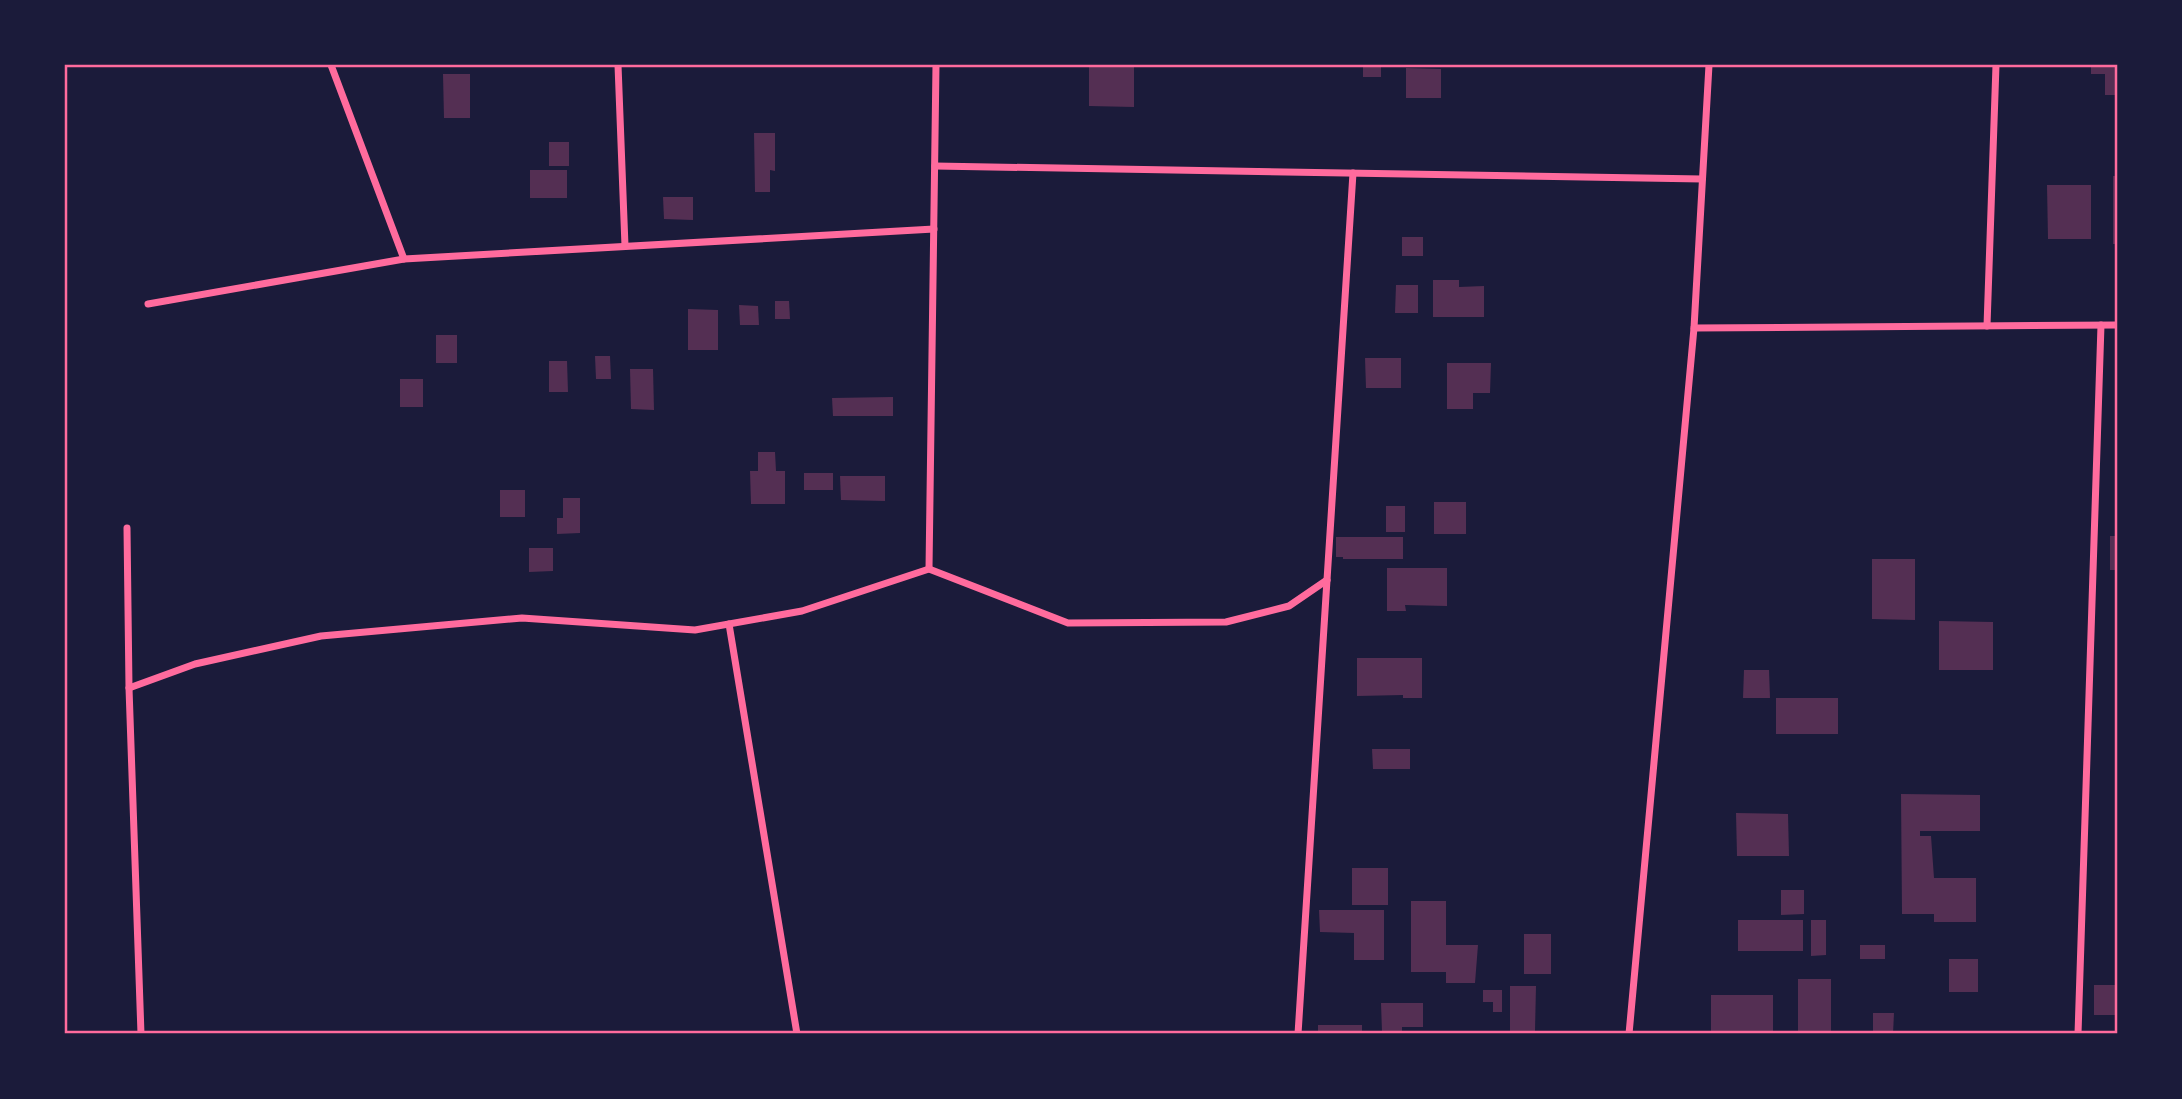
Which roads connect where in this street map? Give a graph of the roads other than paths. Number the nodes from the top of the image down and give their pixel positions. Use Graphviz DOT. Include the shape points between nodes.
graph roads {
  1 [pos="331,65"];
  2 [pos="618,65"];
  3 [pos="936,65"];
  4 [pos="1709,65"];
  5 [pos="1996,65"];
  6 [pos="935,166"];
  7 [pos="1353,173"];
  8 [pos="1702,179"];
  9 [pos="934,229"];
  10 [pos="625,246"];
  11 [pos="404,259"];
  12 [pos="148,304"];
  13 [pos="2101,325"];
  14 [pos="2117,325"];
  15 [pos="1987,326"];
  16 [pos="1694,328"];
  17 [pos="127,528"];
  18 [pos="929,569"];
  19 [pos="1327,580"];
  20 [pos="729,624"];
  21 [pos="129,688"];
  22 [pos="141,1034"];
  23 [pos="797,1034"];
  24 [pos="1298,1034"];
  25 [pos="1629,1034"];
  26 [pos="2078,1034"];
  1 -- 11 [label="street"];
  2 -- 10 [label="street"];
  3 -- 6 [label="street"];
  4 -- 8 [label="street"];
  5 -- 15 [label="street"];
  6 -- 7 [label="street"];
  6 -- 9 [label="street"];
  7 -- 8 [label="street"];
  7 -- 19 [label="street"];
  8 -- 16 [label="street"];
  9 -- 10 [label="street"];
  9 -- 18 [label="street"];
  10 -- 11 [label="street"];
  11 -- 12 [label="street"];
  13 -- 14 [label="street"];
  13 -- 15 [label="street"];
  13 -- 26 [label="street"];
  15 -- 16 [label="street"];
  16 -- 25 [label="street"];
  17 -- 21 [label="street"];
  18 -- 19 [label="street" via="1068,623 1226,622 1289,606"];
  18 -- 20 [label="street" via="802,611"];
  19 -- 24 [label="street"];
  20 -- 21 [label="street" via="695,630 522,618 321,636 195,664"];
  20 -- 23 [label="street"];
  21 -- 22 [label="street"];
}
